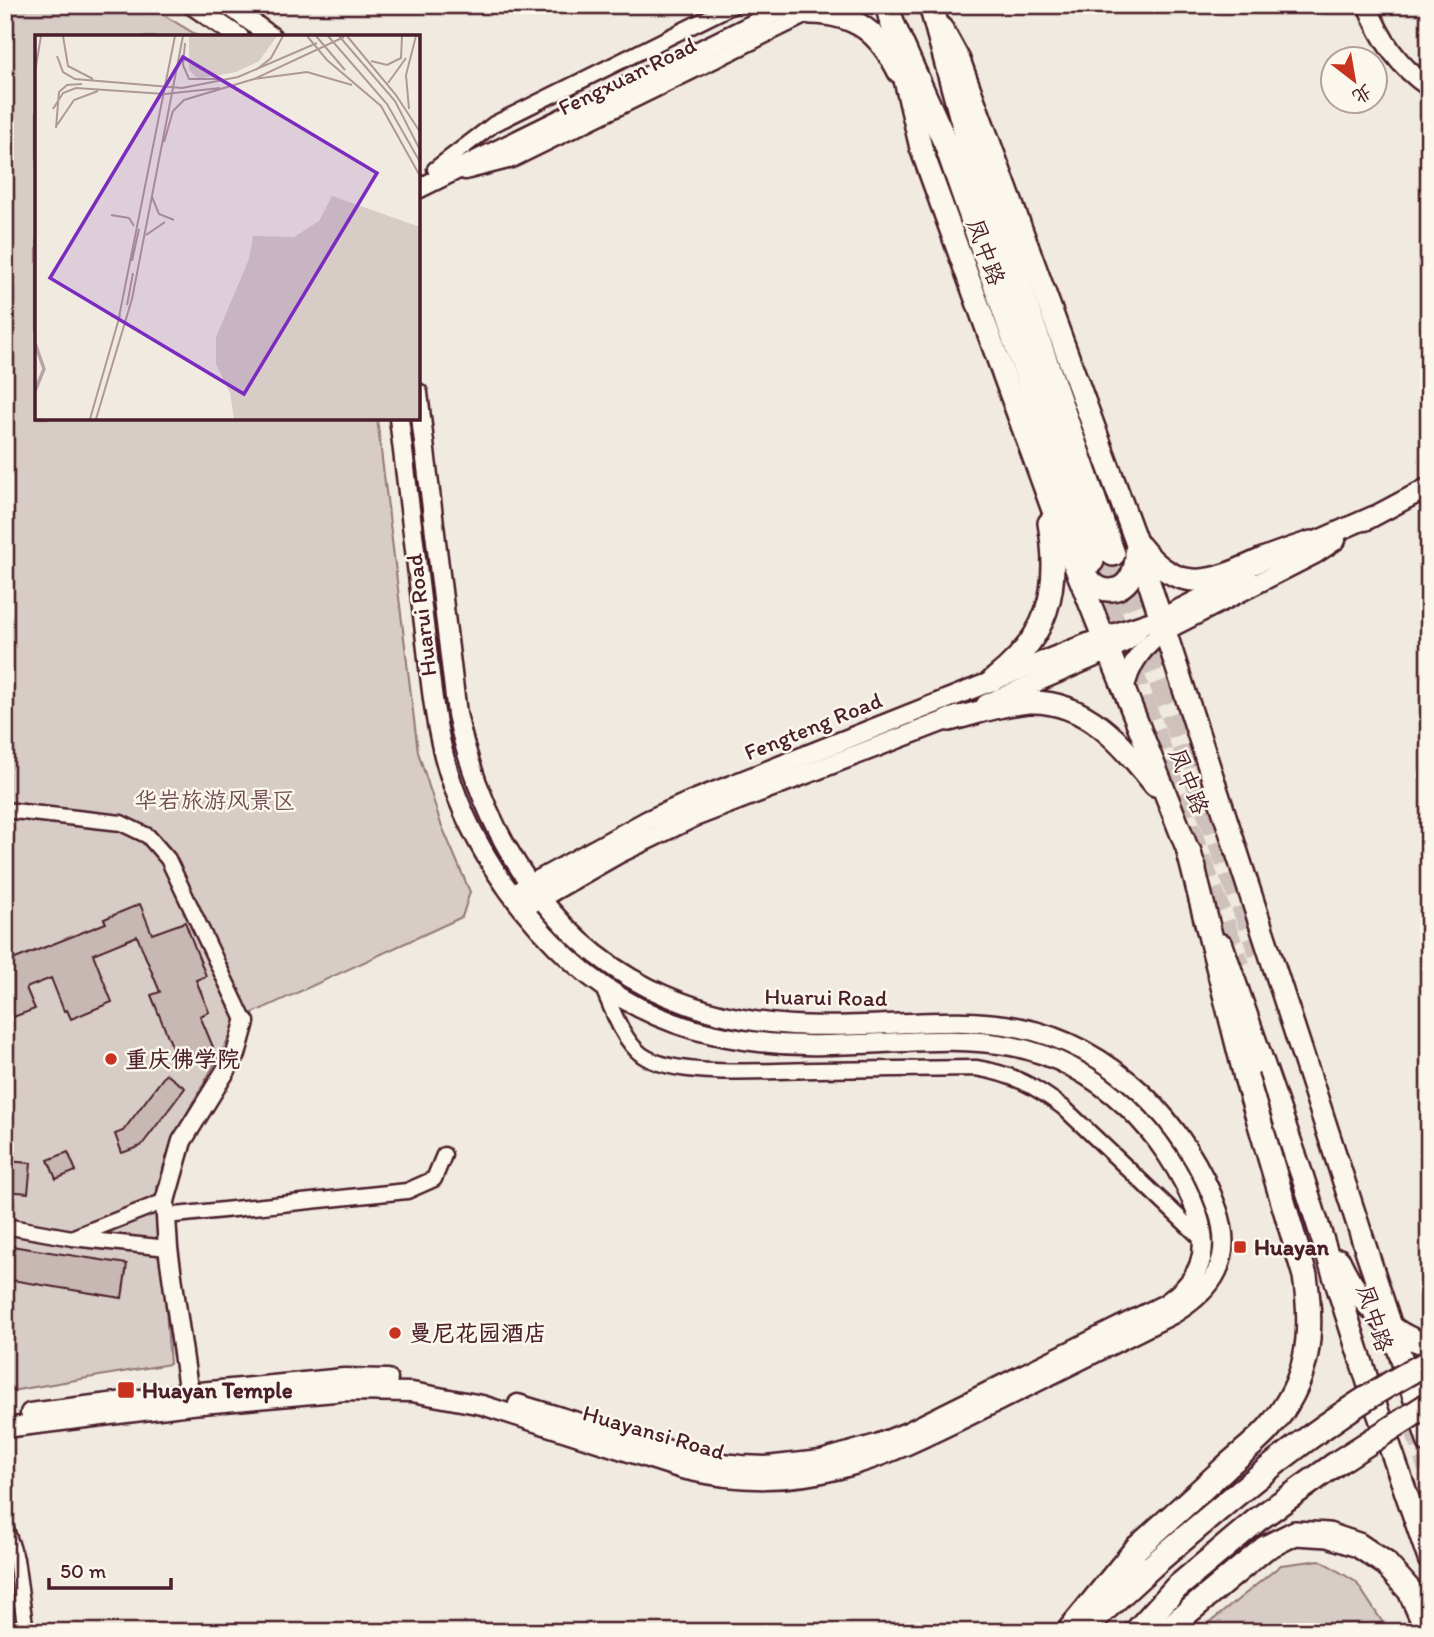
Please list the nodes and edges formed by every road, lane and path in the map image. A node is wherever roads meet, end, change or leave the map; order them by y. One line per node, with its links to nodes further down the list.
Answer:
1 (192, 5): 9 (street)
2 (228, 5): 10 (street)
3 (734, 5): 14 (street, Fengxuan Road)
4 (766, 5): 13 (street, Fengxuan Road)
5 (1367, 5): 11 (street)
6 (935, 7): 8 (main road); 23 (main road, 凤中路)
7 (810, 8): 12 (main road); 13 (street, Fengxuan Road); 14 (street, Fengxuan Road)
8 (890, 15): 12 (main road, 凤中路)
9 (236, 35)
10 (269, 35)
11 (1429, 87)
12 (907, 89): 19 (main road, 凤中路)
13 (503, 142): 14 (street, Fengxuan Road)
14 (439, 173): 15 (street, Fengxuan Road); 16 (street, Fengxuan Road)
15 (420, 177)
16 (420, 187)
17 (420, 409): 33 (street, Huarui Road)
18 (399, 420): 34 (street, Huarui Road)
19 (1041, 480): 21 (main road, 凤中路); 27 (main road)
20 (1429, 487): 22 (street)
21 (1054, 513): 23 (main road); 26 (main road, 凤中路)
22 (1373, 516): 24 (street, Fengteng Road); 25 (street)
23 (1135, 539): 24 (main road); 25 (main road, 凤中路)
24 (1311, 542): 25 (street, Fengteng Road)
25 (1157, 624): 26 (street, Fengteng Road); 28 (street); 45 (main road, 凤中路)
26 (1106, 644): 27 (street, Fengteng Road); 28 (main road, 凤中路); 29 (street, Fengteng Road)
27 (993, 680): 33 (street, Fengteng Road)
28 (1124, 691): 30 (main road, 凤中路)
29 (949, 720): 30 (main road); 33 (street, Fengteng Road)
30 (1169, 803): 32 (main road, 凤中路)
31 (5, 810): 36 (street)
32 (1189, 852): 38 (main road, 凤中路); 54 (main road, bridge)
33 (535, 891): 34 (street, Fengteng Road); 44 (street, Huarui Road)
34 (517, 902): 35 (street, Huarui Road)
35 (602, 986): 42 (street); 42 (street, Huarui Road)
36 (245, 1022): 39 (street)
37 (444, 1155): 39 (street)
38 (1301, 1175): 45 (main road); 55 (main road, 凤中路)
39 (166, 1208): 41 (street); 43 (street)
40 (5, 1226): 41 (street)
41 (72, 1238): 43 (street)
42 (1203, 1240): 48 (street, Huayansi Road)
43 (168, 1248): 48 (street)
44 (1224, 1248): 48 (street, Huayansi Road)
45 (1391, 1326): 46 (main road); 52 (main road, 凤中路)
46 (1429, 1345)
47 (1429, 1362): 54 (main road, bridge)
48 (190, 1399): 50 (street, Huayansi Road); 51 (street, Huayansi Road)
49 (1429, 1404): 59 (main road, bridge)
50 (5, 1416)
51 (5, 1429)
52 (1429, 1443)
53 (5, 1526): 56 (street)
54 (1144, 1557): 57 (main road); 58 (main road)
55 (1429, 1559)
56 (26, 1632)
57 (1068, 1632)
58 (1081, 1632)
59 (1136, 1632)
60 (1164, 1632): 61 (main road)
61 (1428, 1632)

